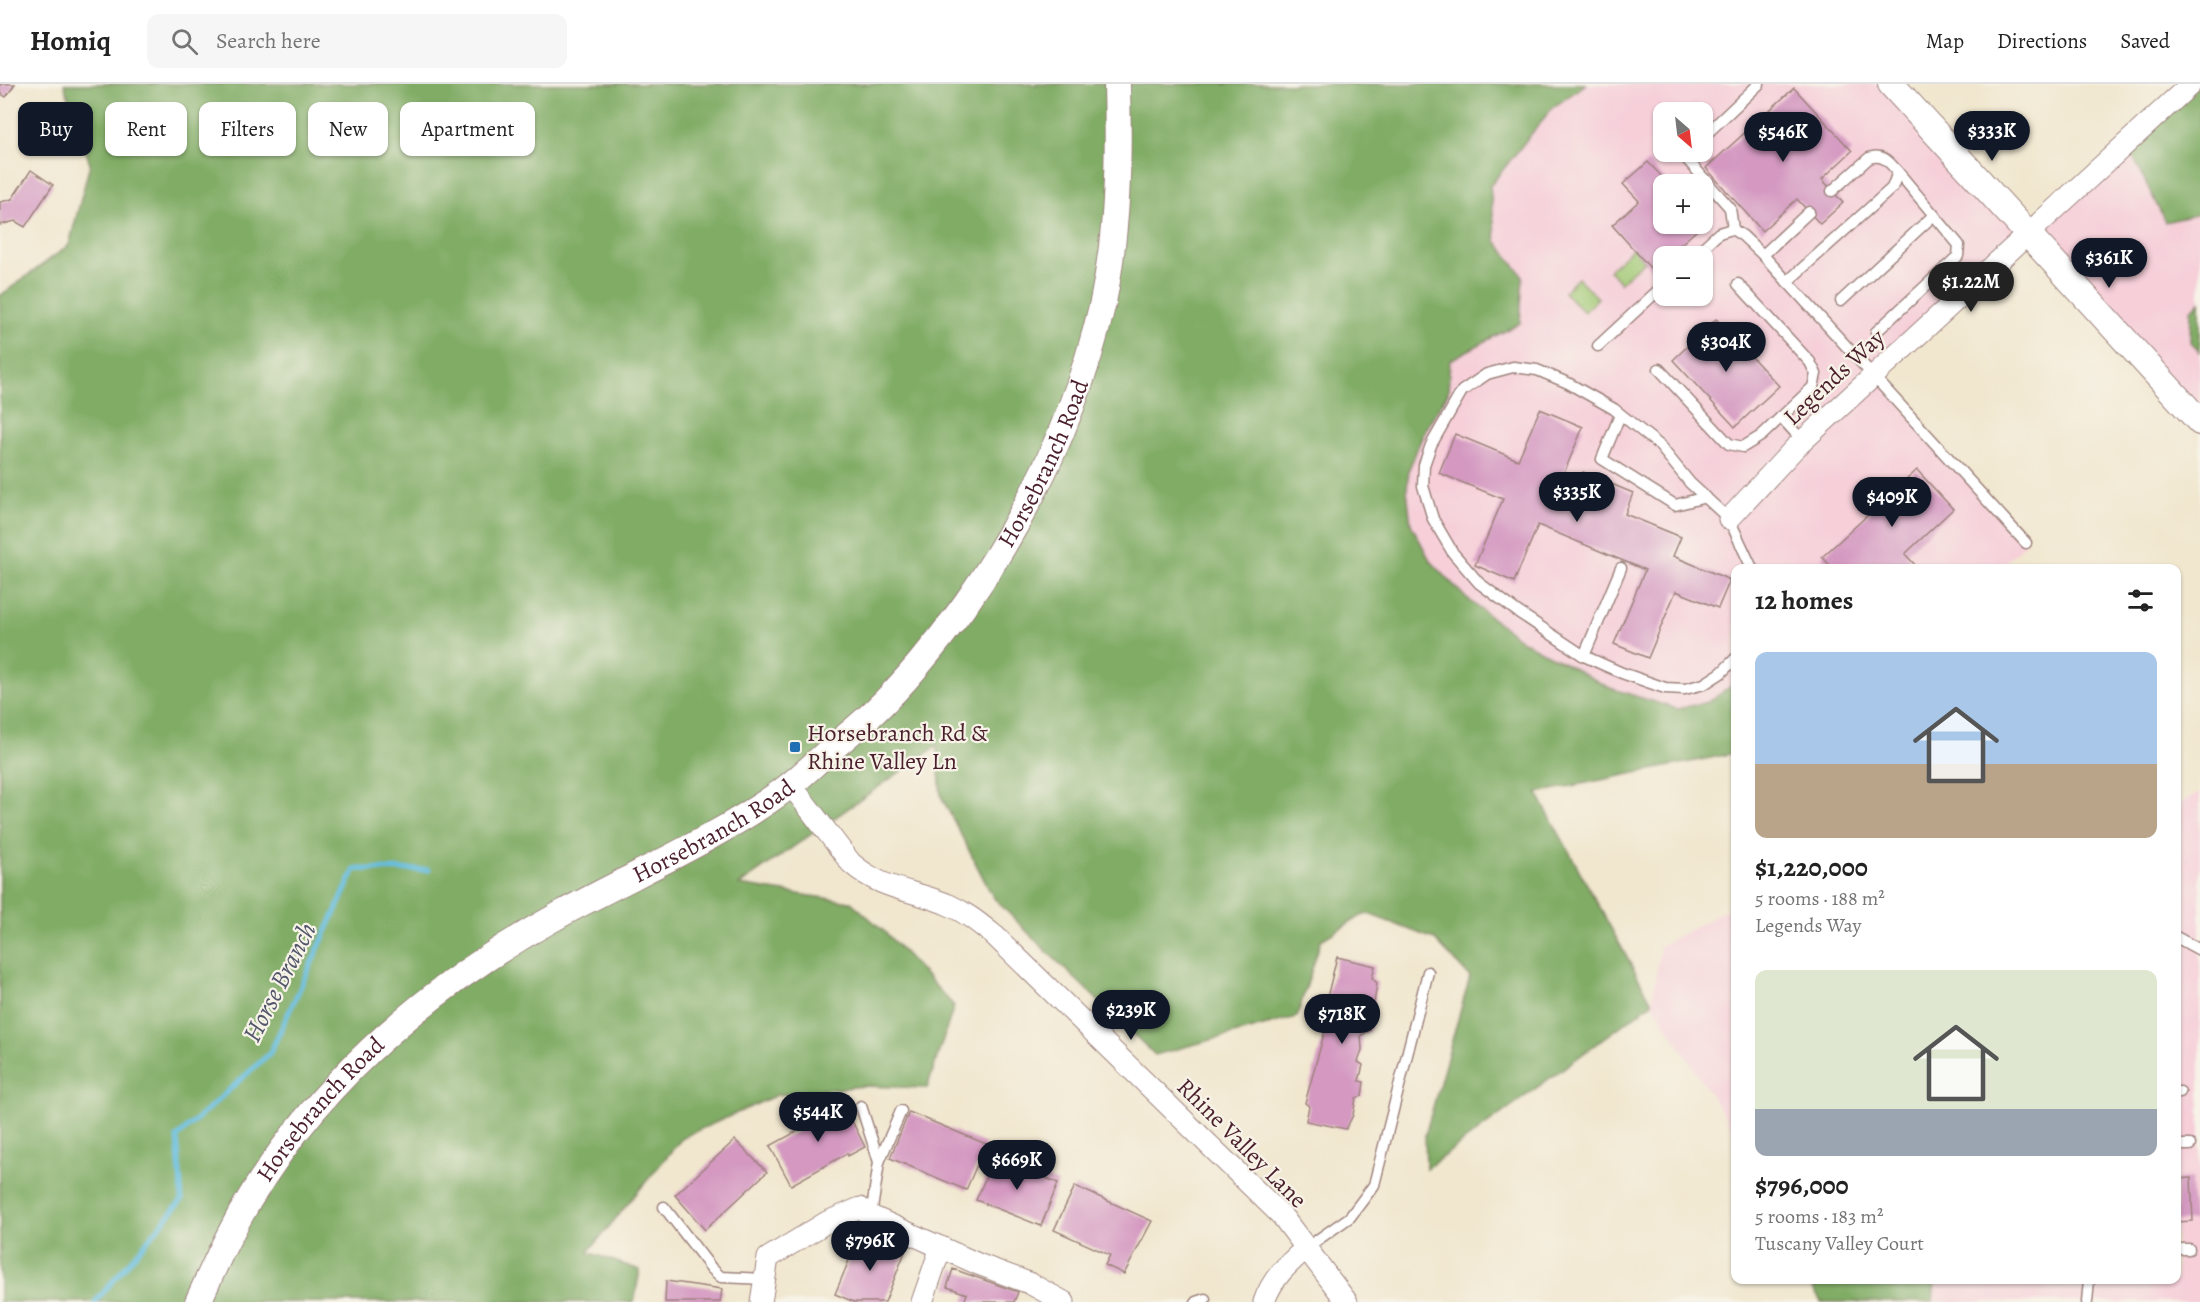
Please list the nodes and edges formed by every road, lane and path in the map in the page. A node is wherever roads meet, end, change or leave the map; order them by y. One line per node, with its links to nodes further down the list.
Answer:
1 (1118, 84): 34 (street, Horsebranch Road)
2 (1759, 84): 5 (lane)
3 (1891, 84): 12 (street)
4 (2192, 84): 12 (street, Legends Way)
5 (1713, 128)
6 (1689, 162): 11 (lane)
7 (1898, 172): 8 (lane); 10 (lane); 15 (lane)
8 (1832, 191)
9 (1809, 212): 14 (lane)
10 (1934, 214): 18 (lane); 19 (lane)
11 (1733, 230): 13 (lane); 14 (lane)
12 (2029, 234): 22 (street, Legends Way); 25 (street)
13 (1705, 246)
14 (1763, 255): 15 (lane)
15 (1787, 282): 22 (lane)
16 (1738, 284): 24 (lane)
17 (1653, 295): 20 (lane)
18 (1841, 301)
19 (1876, 332)
20 (1599, 346)
21 (1659, 369): 24 (lane)
22 (1873, 375): 26 (street, Legends Way); 29 (lane)
23 (1620, 416): 27 (lane); 27 (lane); 32 (lane)
24 (1781, 417): 26 (lane)
25 (2200, 422)
26 (1803, 441): 28 (street, Legends Way)
27 (1706, 497): 28 (lane)
28 (1729, 519): 30 (lane)
29 (2026, 543)
30 (1750, 564)
31 (1621, 568): 32 (lane)
32 (1584, 656): 33 (lane)
33 (1731, 663)
34 (791, 785): 46 (street, Rhine Valley Lane); 52 (street, Horsebranch Road)
35 (2181, 940): 36 (lane)
36 (2200, 950)
37 (1428, 972): 46 (lane)
38 (861, 1106): 42 (lane)
39 (901, 1111): 42 (lane)
40 (2181, 1145): 41 (lane)
41 (2190, 1145)
42 (879, 1162): 44 (lane)
43 (664, 1207): 49 (lane)
44 (871, 1216): 45 (street); 49 (street)
45 (941, 1247): 51 (street); 54 (street)
46 (1306, 1248): 55 (street); 56 (street, Rhine Valley Lane)
47 (2181, 1250): 48 (lane)
48 (2189, 1250)
49 (765, 1279): 53 (street)
50 (2089, 1284): 57 (lane)
51 (1056, 1300)
52 (198, 1302)
53 (760, 1302)
54 (922, 1302)
55 (1264, 1302)
56 (1347, 1302)
57 (2087, 1302)

